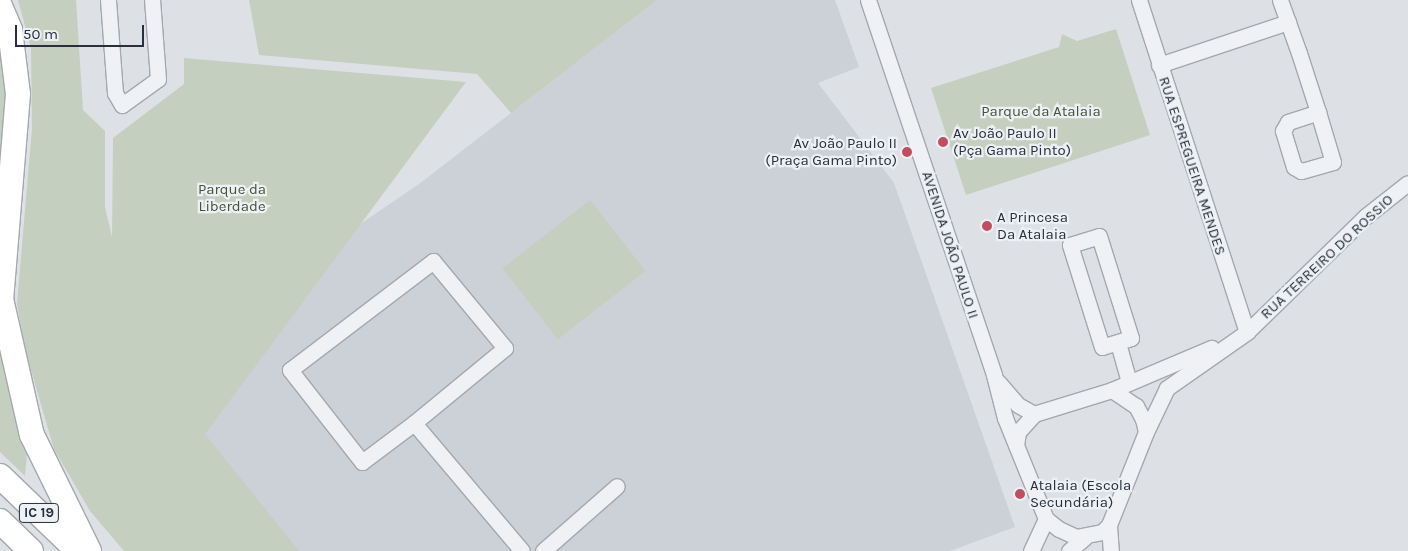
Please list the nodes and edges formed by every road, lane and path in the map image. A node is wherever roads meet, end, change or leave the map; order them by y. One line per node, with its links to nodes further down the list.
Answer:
1 (108, 0): 2 (street)
2 (152, 0)
3 (868, 0): 13 (street, AVENIDA JOÃO PAULO II)
4 (1139, 0): 8 (street, RUA ESPREGUEIRA MENDES)
5 (1280, 0): 7 (street)
6 (0, 6): 28 (highway)
7 (1288, 22): 8 (street); 9 (street)
8 (1159, 65): 11 (street, RUA ESPREGUEIRA MENDES)
9 (1318, 112): 9 (street)
10 (1408, 183): 11 (street, RUA TERREIRO DO ROSSIO)
11 (1247, 332): 14 (street, RUA TERREIRO DO ROSSIO); 18 (street, RUA TERREIRO DO ROSSIO)
12 (1118, 342): 12 (street); 14 (street)
13 (994, 375): 16 (street, AVENIDA JOÃO PAULO II); 19 (street, AVENIDA JOÃO PAULO II)
14 (1129, 382): 15 (street, RUA TERREIRO DO ROSSIO)
15 (1112, 390): 16 (street); 18 (street)
16 (1034, 414): 19 (street)
17 (414, 423): 17 (street); 29 (street)
18 (1146, 432): 24 (street)
19 (1016, 445): 22 (street)
20 (0, 476): 27 (highway, IC 19)
21 (617, 486): 30 (street)
22 (1046, 519): 25 (street); 31 (street)
23 (0, 521): 26 (highway, IC 19)
24 (1109, 525): 25 (street); 33 (street)
25 (1085, 537): 32 (street)
26 (31, 551)
27 (78, 551)
28 (89, 551)
29 (522, 551)
30 (543, 551)
31 (1031, 551)
32 (1069, 551)
33 (1110, 551)

